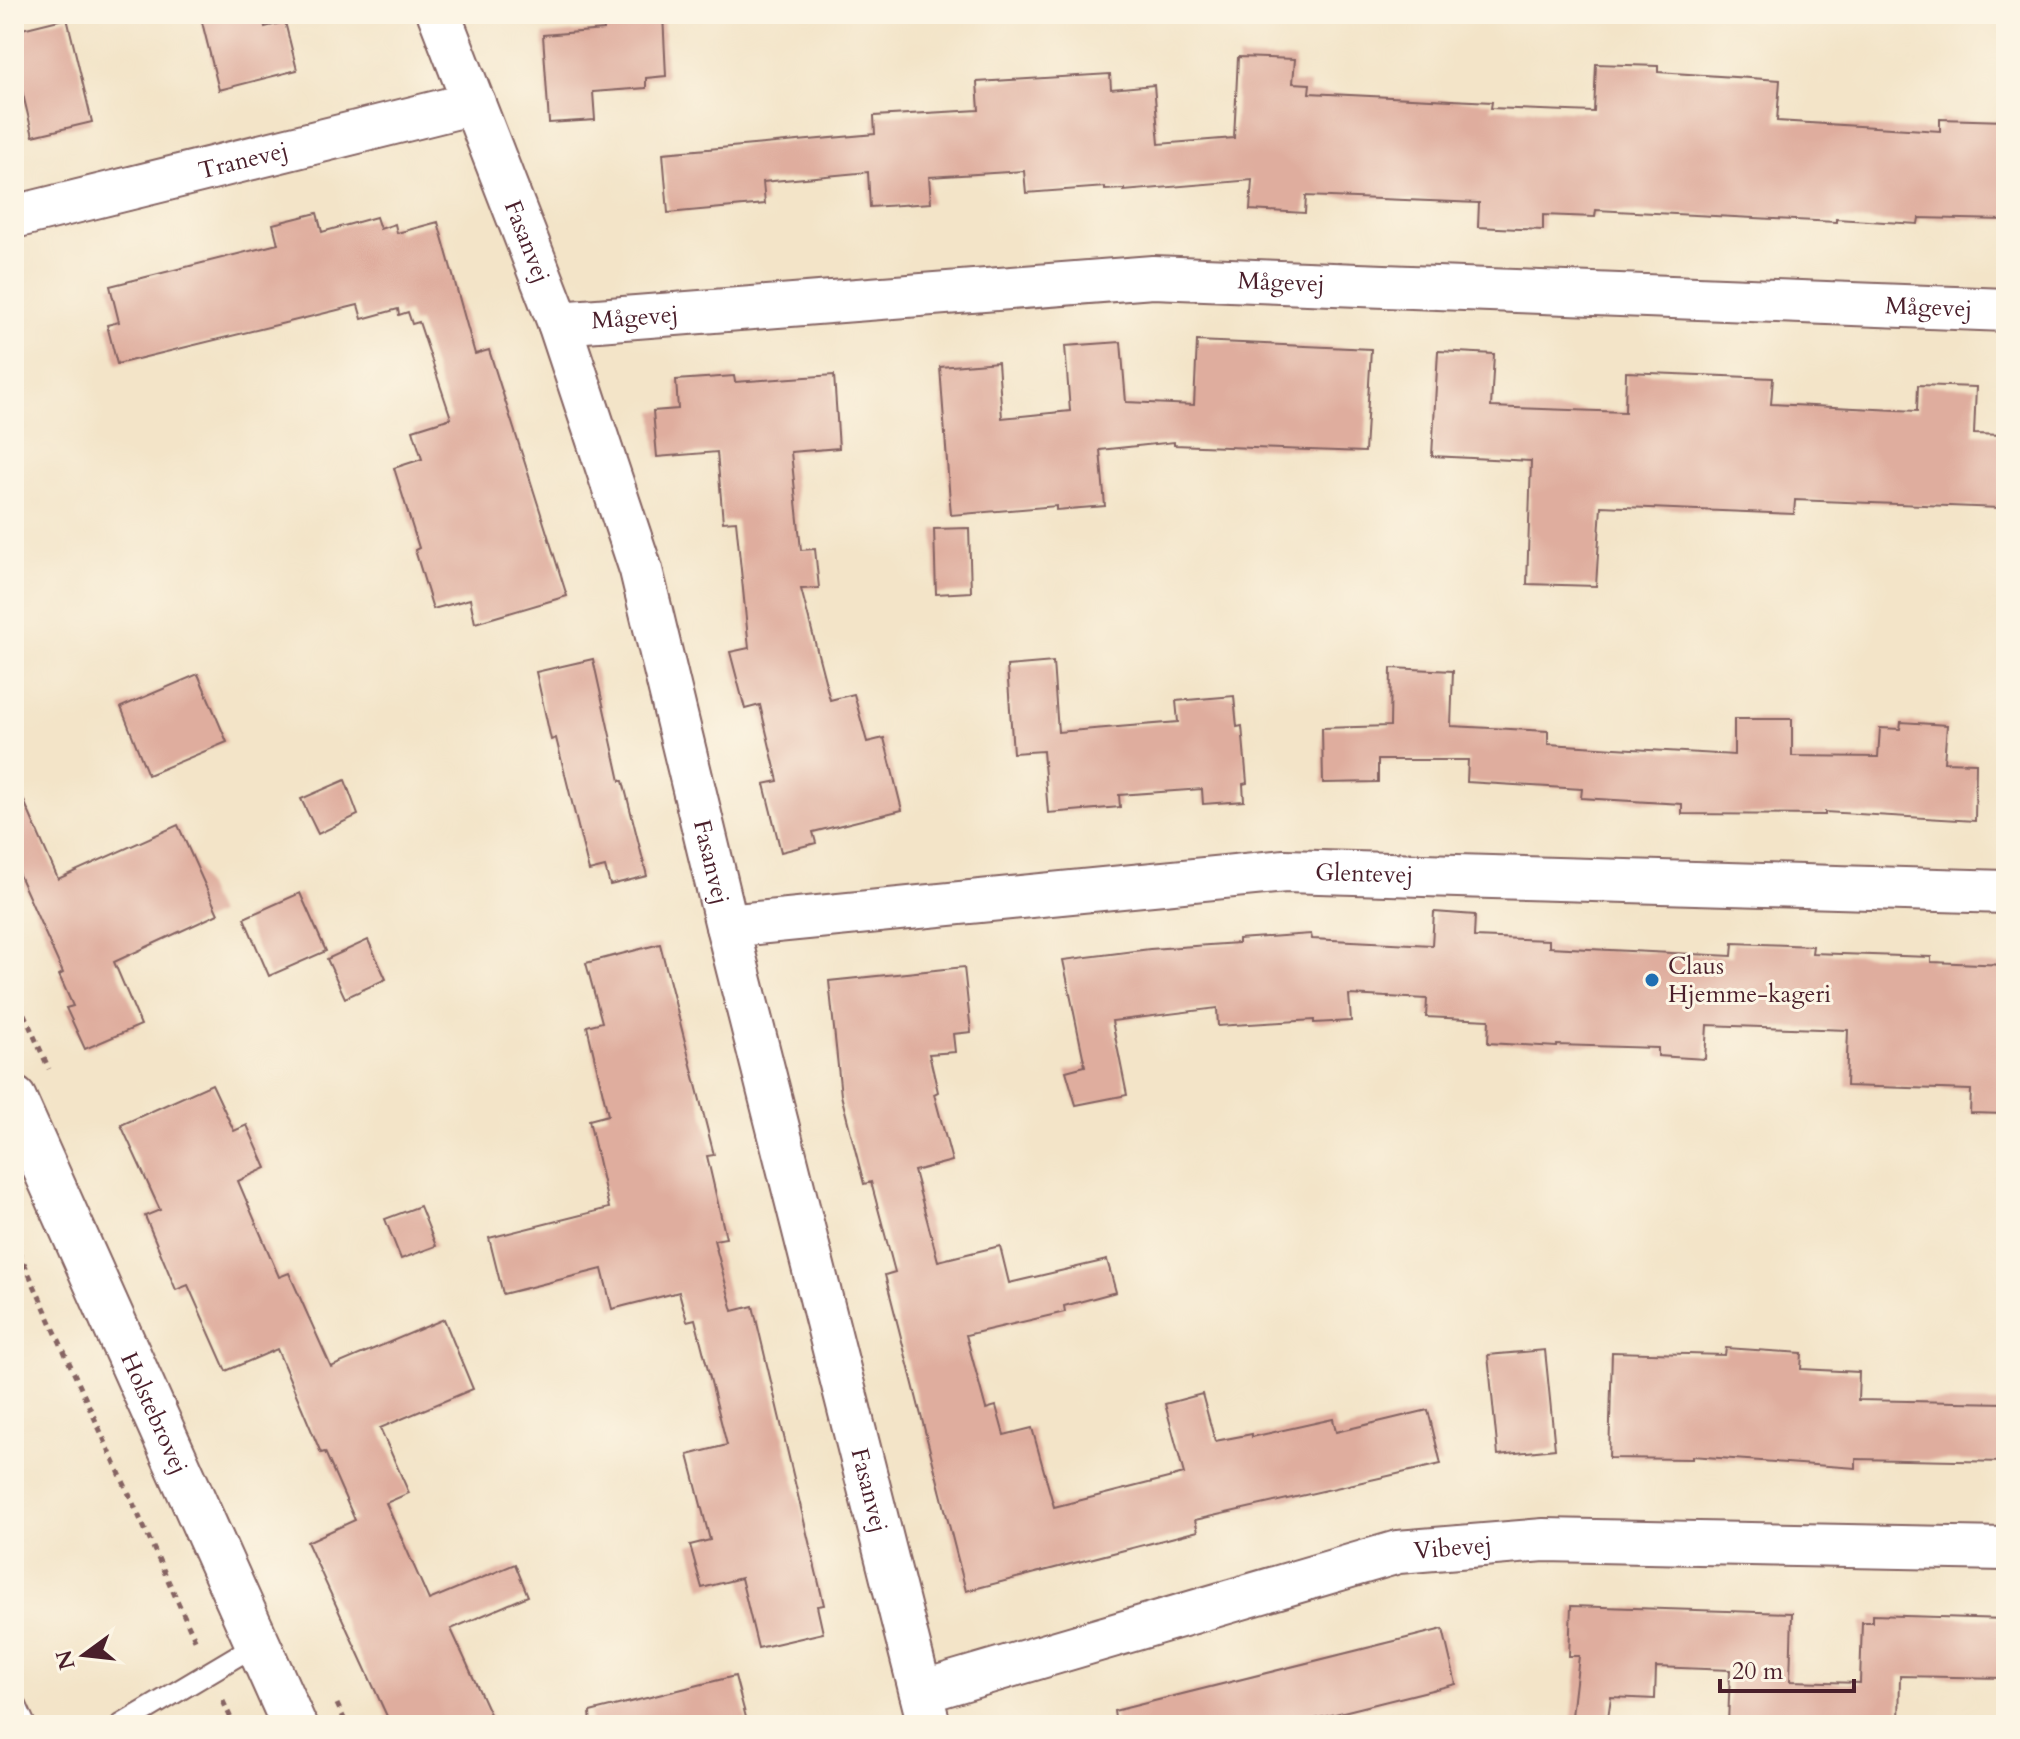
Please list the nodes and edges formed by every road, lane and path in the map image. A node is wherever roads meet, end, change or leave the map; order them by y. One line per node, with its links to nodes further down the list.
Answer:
1 (439, 14): 2 (street, Fasanvej)
2 (474, 103): 3 (street, Tranevej); 5 (street, Fasanvej)
3 (14, 217)
4 (2006, 310): 5 (street, Mågevej)
5 (559, 323): 7 (street, Fasanvej)
6 (2006, 892): 7 (street, Glentevej)
7 (727, 926): 14 (street, Fasanvej)
8 (14, 1099): 11 (street, Holstebrovej)
9 (14, 1241): 12 (path)
10 (2006, 1549): 14 (street, Vibevej)
11 (257, 1644): 12 (lane); 18 (street, Holstebrovej)
12 (209, 1671): 16 (lane); 17 (path)
13 (14, 1701): 15 (lane)
14 (925, 1708)
15 (25, 1725)
16 (121, 1725)
17 (234, 1725)
18 (294, 1725)

